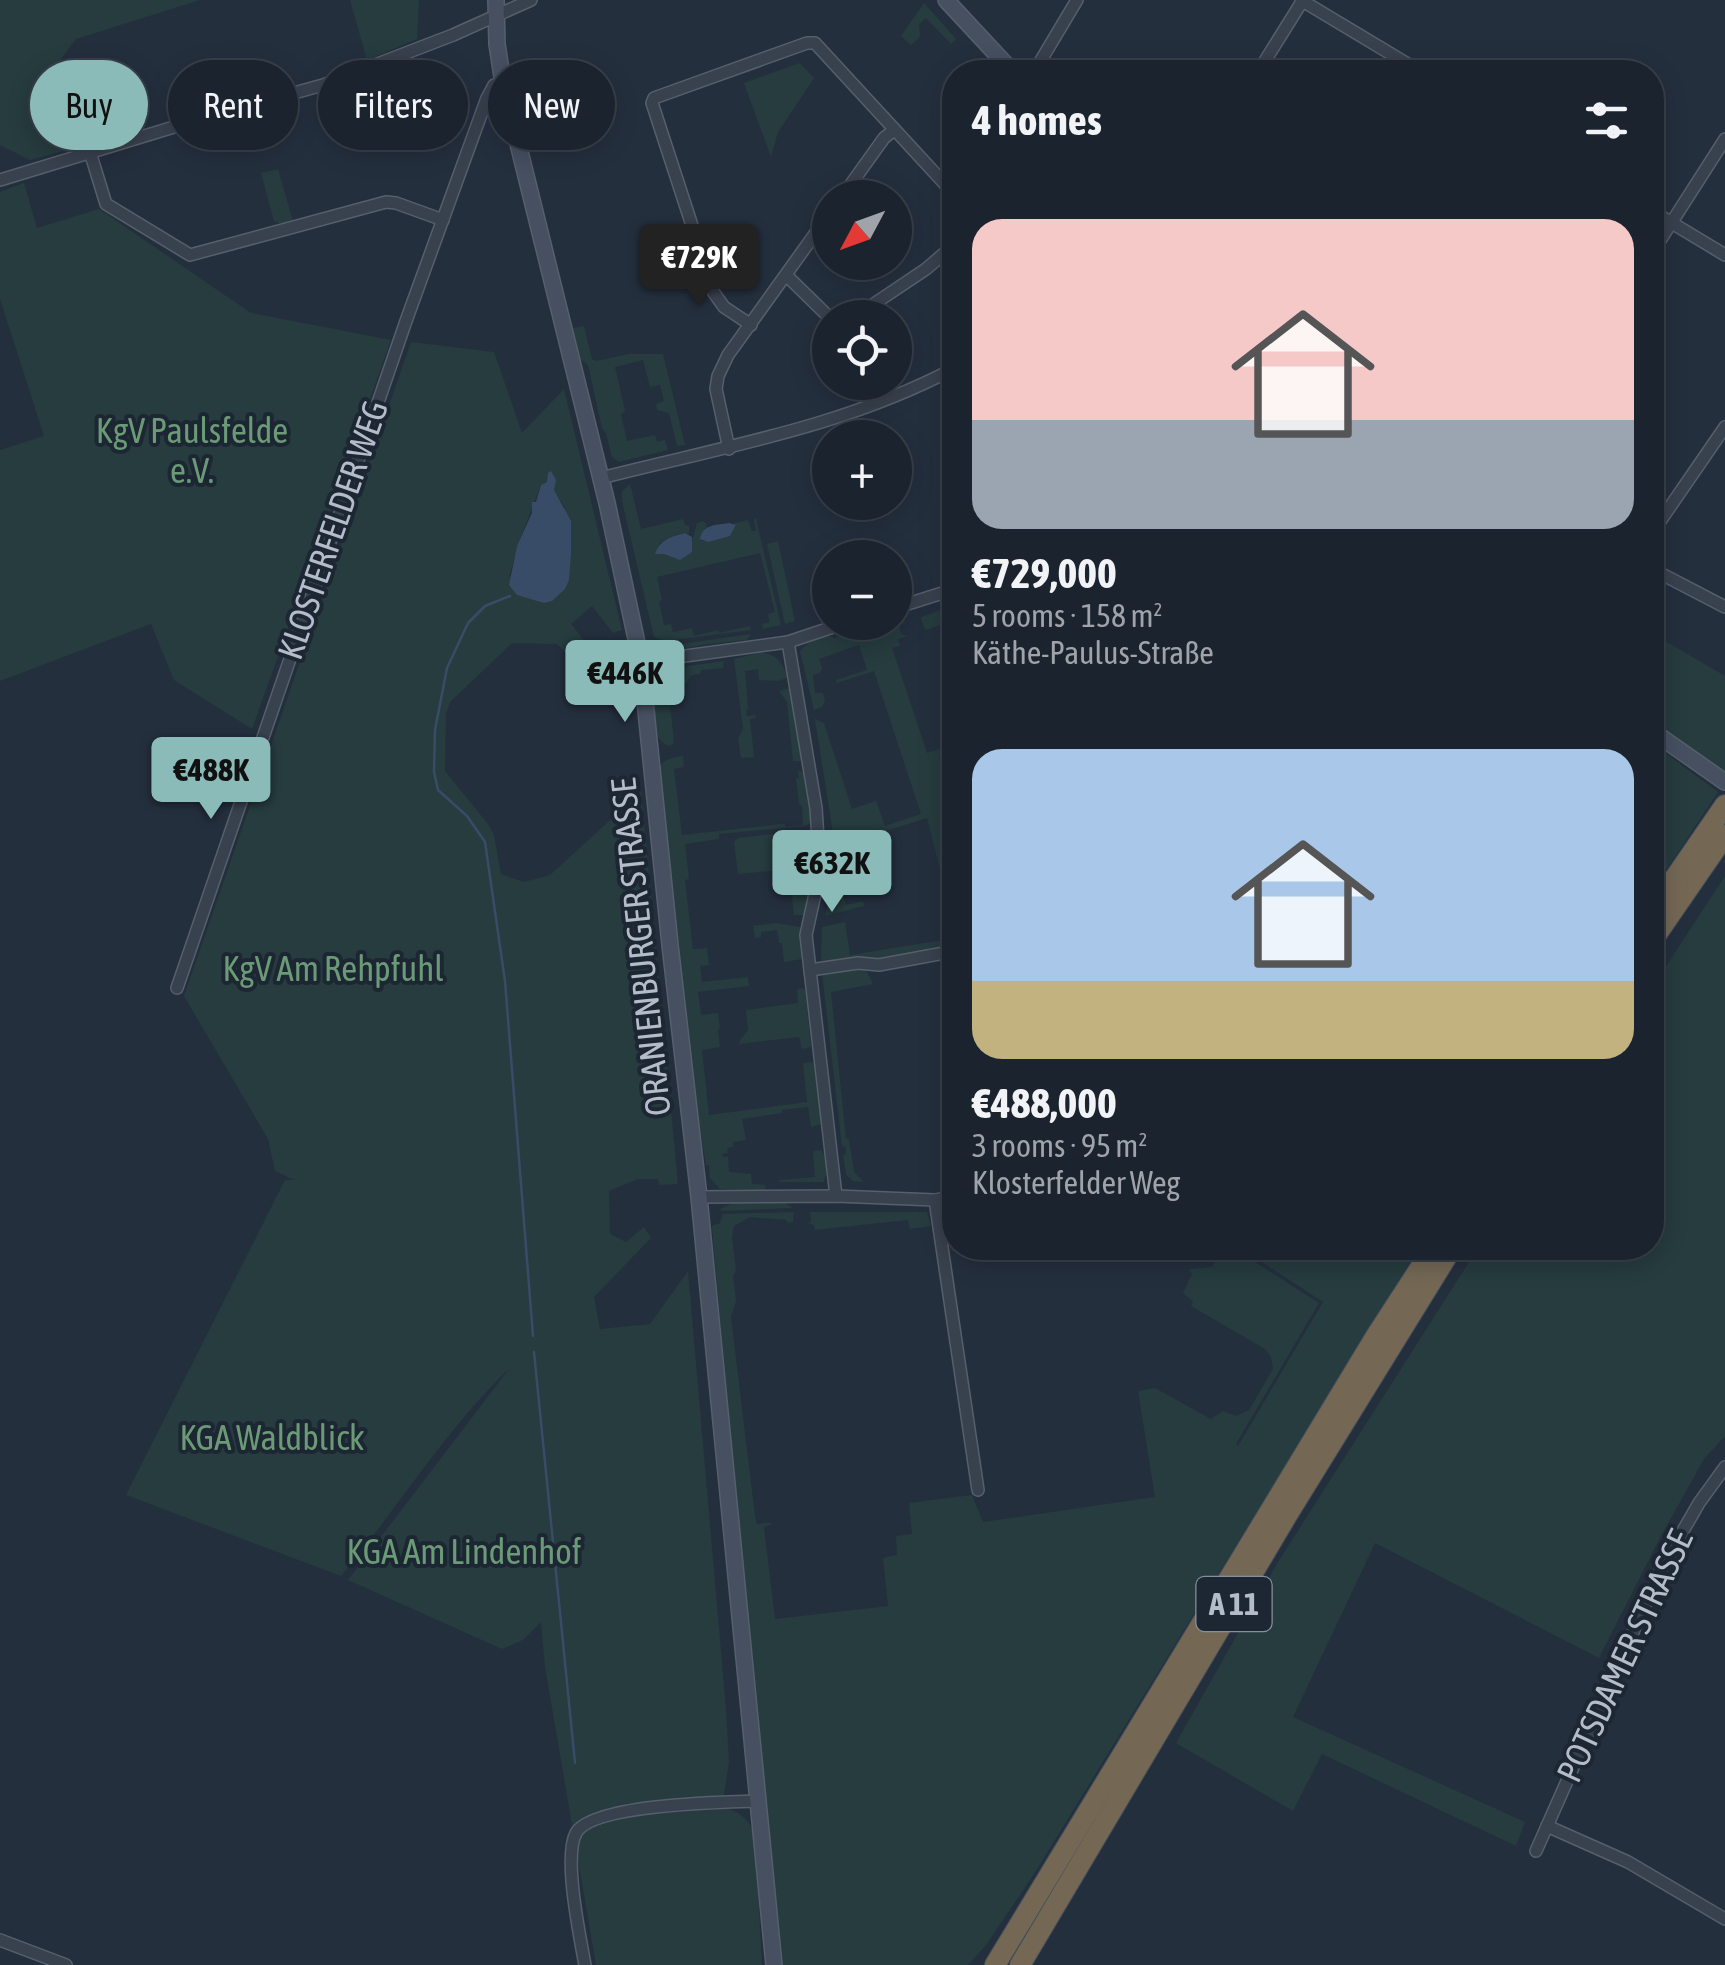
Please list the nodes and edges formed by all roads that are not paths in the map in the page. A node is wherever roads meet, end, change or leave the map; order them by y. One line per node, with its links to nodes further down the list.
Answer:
1 (530, 0): 5 (street)
2 (946, 0): 7 (main road)
3 (1076, 0): 8 (street)
4 (1302, 0): 9 (street); 10 (street)
5 (496, 7): 6 (main road, ORANIENBURGER STRASSE); 15 (street)
6 (500, 60)
7 (1002, 60)
8 (1041, 60)
9 (1265, 60)
10 (1401, 60)
11 (488, 96): 20 (street, KLOSTERFELDER WEG)
12 (894, 130): 17 (street); 18 (street); 29 (street)
13 (1725, 139): 21 (street)
14 (520, 150): 33 (main road, ORANIENBURGER STRASSE)
15 (90, 152): 16 (street); 20 (street)
16 (0, 180)
17 (853, 180)
18 (942, 181)
19 (1664, 218): 21 (street)
20 (443, 220): 50 (street, KLOSTERFELDER WEG)
21 (1672, 222): 22 (street); 25 (street)
22 (1664, 234)
23 (812, 239): 26 (street)
24 (942, 255): 28 (street)
25 (1725, 255)
26 (787, 276): 27 (street); 29 (street)
27 (812, 300)
28 (880, 300)
29 (751, 324): 32 (street)
30 (942, 374): 32 (street)
31 (1725, 427): 34 (street)
32 (730, 448): 33 (street)
33 (601, 478): 41 (main road, ORANIENBURGER STRASSE)
34 (1664, 516)
35 (1664, 575): 38 (street)
36 (942, 593): 37 (street)
37 (912, 603)
38 (1725, 607)
39 (812, 634): 40 (street)
40 (788, 642): 41 (street); 49 (street)
41 (642, 662): 52 (main road, ORANIENBURGER STRASSE)
42 (1664, 739): 43 (main road)
43 (1719, 778)
44 (1725, 805): 46 (highway)
45 (1725, 835): 47 (highway)
46 (1664, 893)
47 (1664, 924)
48 (942, 953): 49 (street)
49 (810, 970): 51 (street)
50 (177, 988)
51 (836, 1196): 52 (street); 54 (street)
52 (699, 1197): 61 (main road, ORANIENBURGER STRASSE)
53 (942, 1199): 54 (street)
54 (935, 1200): 55 (street)
55 (942, 1247)
56 (944, 1260): 60 (street)
57 (1424, 1260): 66 (highway, A 11)
58 (1445, 1260): 66 (highway, A 11)
59 (1725, 1467): 62 (street, POTSDAMER STRASSE)
60 (978, 1490)
61 (757, 1802): 68 (street); 69 (main road, ORANIENBURGER STRASSE)
62 (1547, 1826): 63 (street, POTSDAMER STRASSE); 64 (street)
63 (1536, 1851)
64 (1725, 1919)
65 (0, 1940): 67 (street)
66 (1006, 1963)
67 (66, 1965)
68 (585, 1965)
69 (774, 1965)

